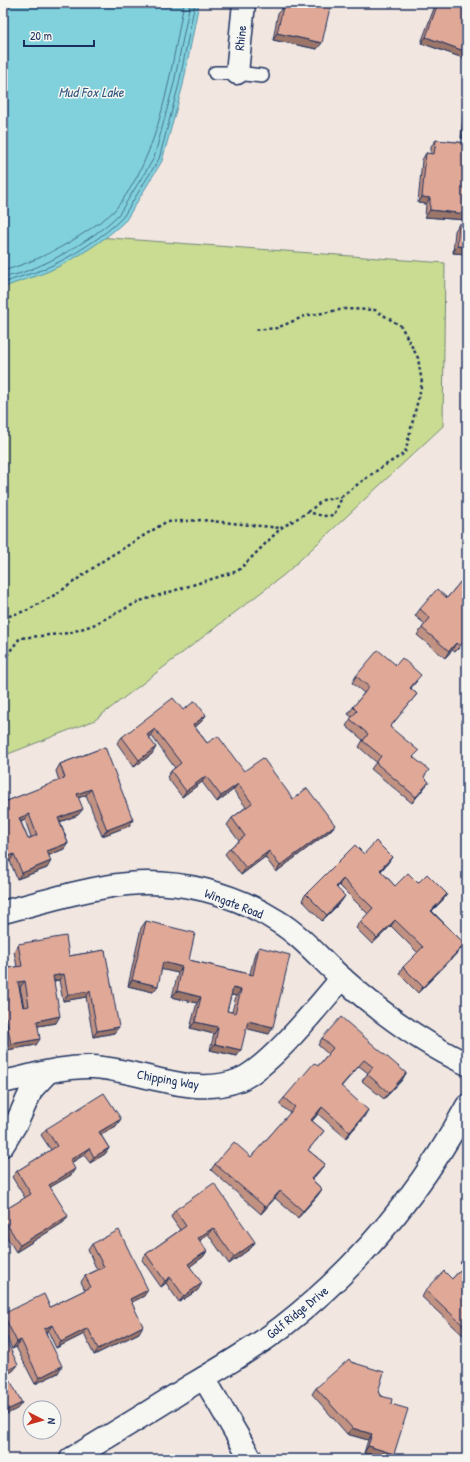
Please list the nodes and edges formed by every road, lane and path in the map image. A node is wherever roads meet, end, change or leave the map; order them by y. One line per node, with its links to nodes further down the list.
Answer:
1 (244, 3): 3 (street, Rhine)
2 (215, 73): 3 (lane)
3 (237, 73): 4 (lane)
4 (262, 76)
5 (254, 330): 6 (path)
6 (343, 497): 7 (path); 7 (path)
7 (308, 512): 8 (path)
8 (281, 528): 9 (path); 10 (path)
9 (3, 618)
10 (3, 660)
11 (3, 912): 12 (street, Wingate Road)
12 (342, 978): 13 (street, Wingate Road); 14 (street, Chipping Way)
13 (467, 1064)
14 (48, 1072): 15 (street, Chipping Way); 18 (street)
15 (3, 1082)
16 (467, 1106): 17 (street, Golf Ridge Drive)
17 (460, 1134): 19 (street, Golf Ridge Drive)
18 (3, 1145)
19 (204, 1378): 20 (street, Golf Ridge Drive); 21 (street)
20 (71, 1459)
21 (251, 1459)

